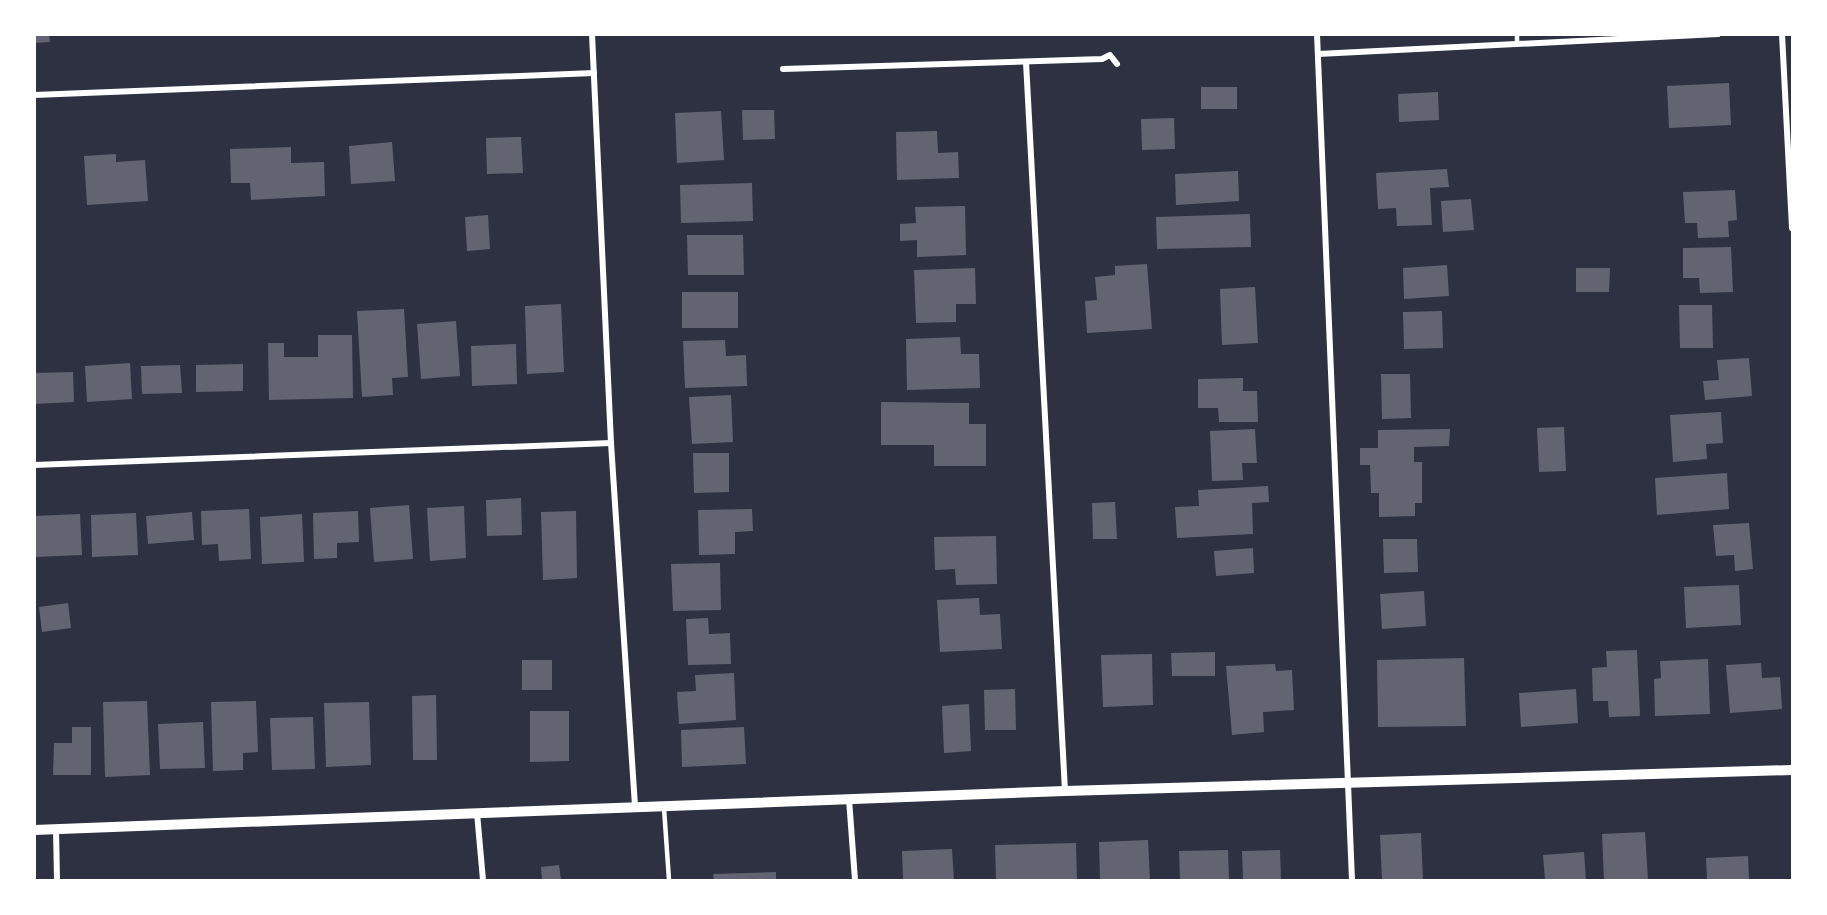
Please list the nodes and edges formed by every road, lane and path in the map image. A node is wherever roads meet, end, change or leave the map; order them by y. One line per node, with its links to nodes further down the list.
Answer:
1 (592, 34): 11 (street)
2 (1317, 34): 7 (street)
3 (1517, 34): 6 (lane)
4 (1782, 34): 13 (street)
5 (1716, 35): 6 (street)
6 (1517, 44): 7 (street)
7 (1318, 54): 17 (street)
8 (1026, 62): 9 (street); 10 (street); 18 (street)
9 (1117, 64)
10 (783, 69)
11 (594, 73): 12 (street); 14 (street)
12 (34, 95)
13 (1792, 228)
14 (611, 443): 15 (street); 21 (street)
15 (34, 465)
16 (1792, 770): 17 (street)
17 (1348, 784): 18 (street); 29 (street)
18 (1065, 790): 19 (street)
19 (849, 799): 20 (street); 28 (street)
20 (664, 805): 21 (street); 27 (lane)
21 (635, 806): 22 (street)
22 (477, 813): 23 (street); 26 (street)
23 (56, 829): 24 (street); 25 (street)
24 (34, 830)
25 (57, 880)
26 (483, 880)
27 (669, 880)
28 (855, 880)
29 (1352, 880)

